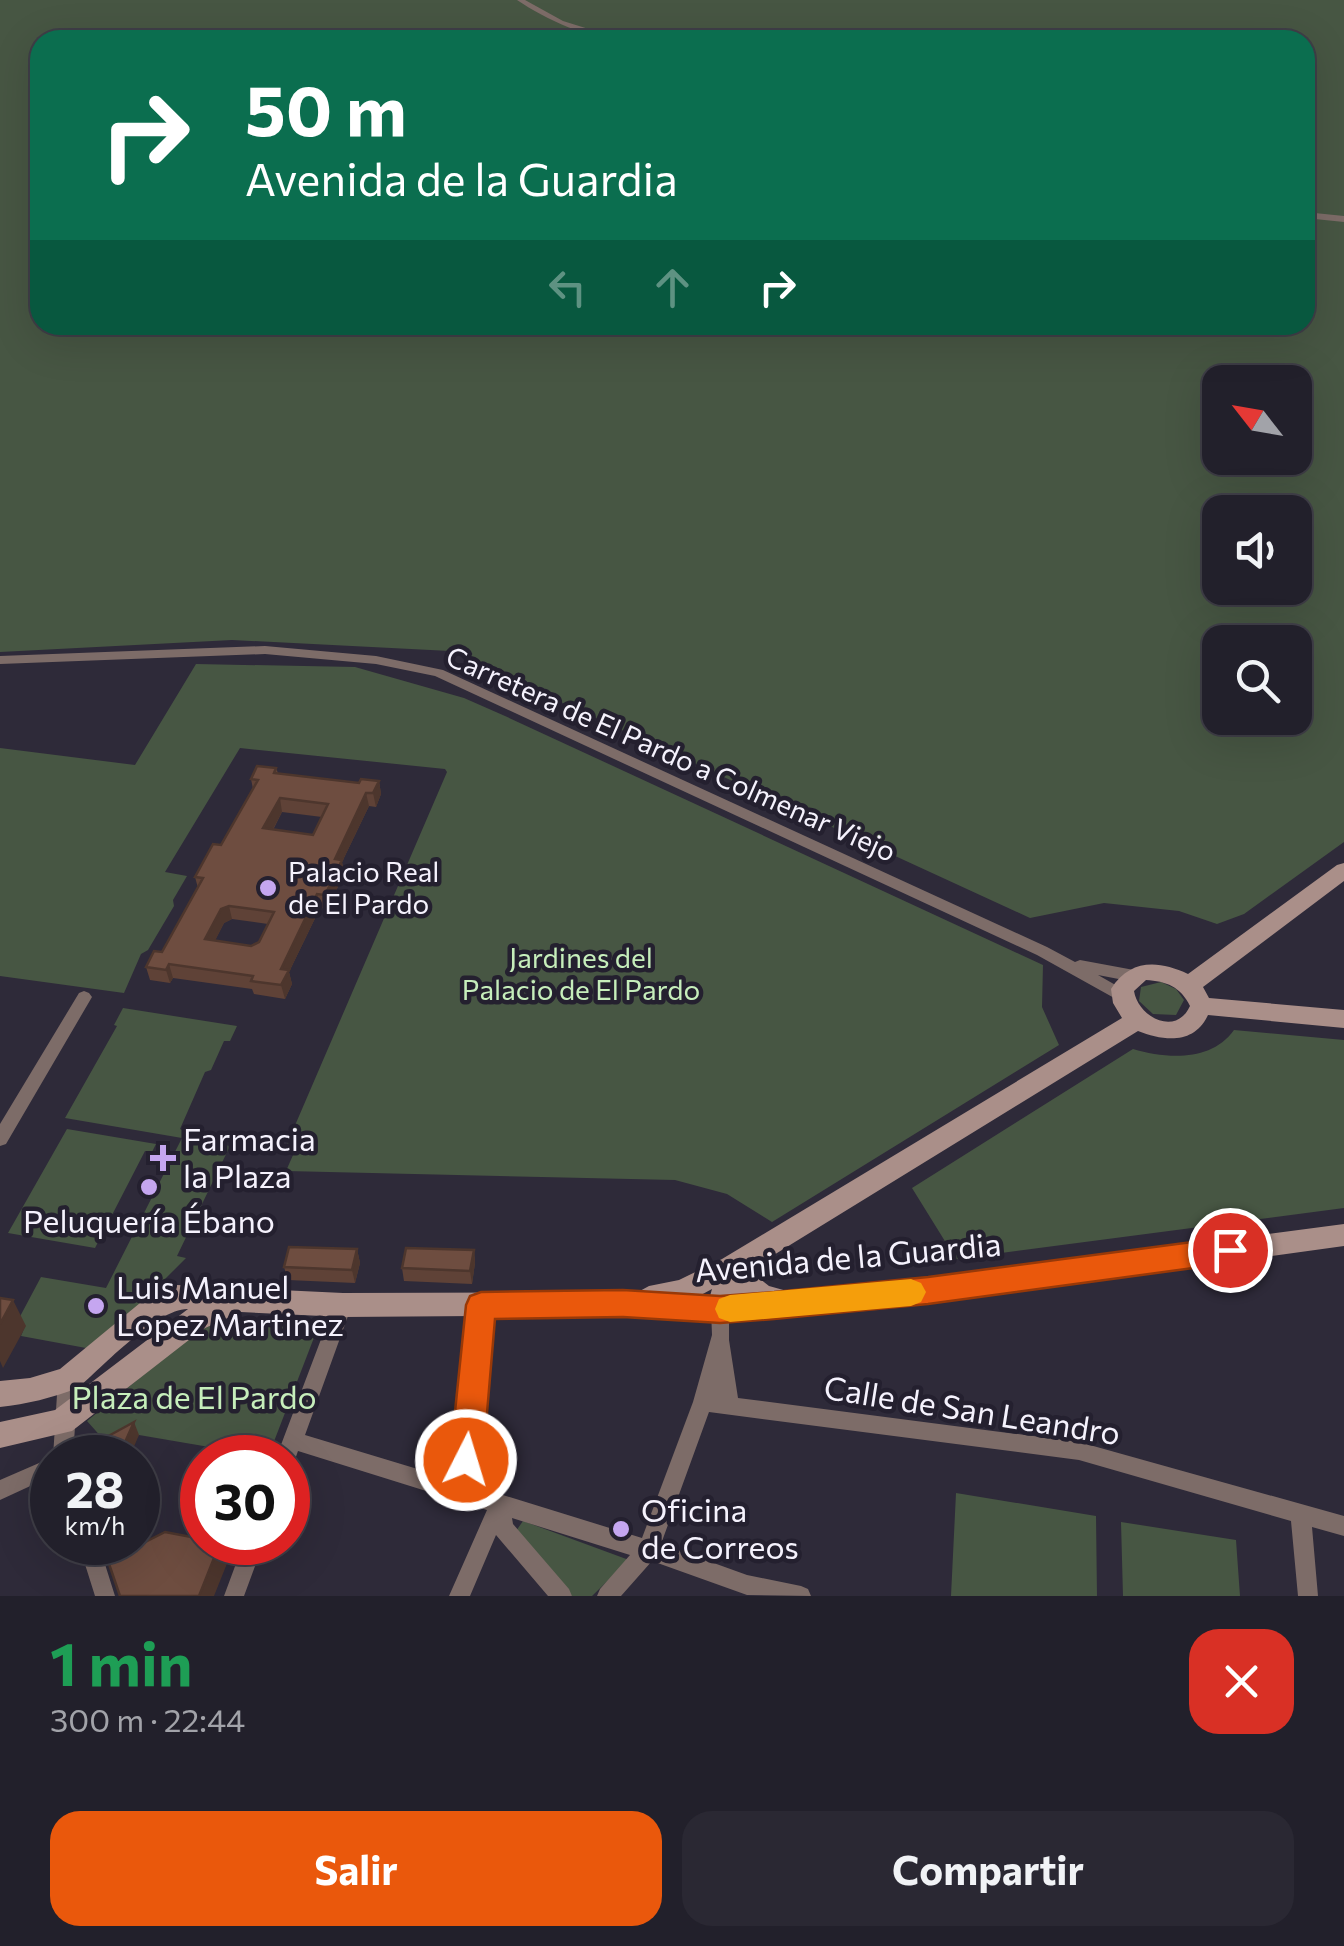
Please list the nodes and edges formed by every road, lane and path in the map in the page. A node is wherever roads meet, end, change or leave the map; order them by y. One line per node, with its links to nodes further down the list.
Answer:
1 (520, 0): 2 (street)
2 (588, 30)
3 (1315, 215): 4 (street)
4 (1344, 219)
5 (0, 660): 7 (street, Carretera de El Pardo a Colmenar Viejo)
6 (1344, 870): 8 (street)
7 (1128, 985): 8 (street); 11 (street)
8 (1195, 996): 10 (street); 11 (street)
9 (84, 997): 12 (street)
10 (1344, 1019)
11 (1137, 1020): 14 (street)
12 (0, 1139)
13 (1344, 1235): 17 (street, Avenida de la Guardia)
14 (741, 1261): 15 (street); 17 (street); 21 (street)
15 (683, 1291): 16 (street); 21 (street)
16 (623, 1303): 19 (street, Avenida de la Guardia); 21 (street, Avenida de la Guardia)
17 (801, 1304): 21 (street, Avenida de la Guardia)
18 (343, 1305): 19 (street, Avenida de la Guardia); 20 (street, Avenida de la Guardia); 29 (street)
19 (481, 1305): 33 (street)
20 (185, 1309): 22 (street); 26 (street)
21 (720, 1322): 24 (street); 25 (street)
22 (68, 1379): 23 (street); 26 (street)
23 (0, 1394)
24 (702, 1402): 25 (street, Calle de San Leandro); 37 (street)
25 (730, 1406): 35 (street, Calle de San Leandro)
26 (62, 1422): 27 (street); 28 (street)
27 (0, 1435)
28 (62, 1435)
29 (294, 1435)
30 (310, 1454): 33 (street)
31 (30, 1476): 32 (street)
32 (0, 1490)
33 (463, 1494): 34 (street)
34 (499, 1506): 37 (street); 42 (street); 43 (street)
35 (1300, 1514): 36 (street, Calle de San Leandro); 46 (street)
36 (1344, 1526)
37 (648, 1550): 44 (street); 45 (street)
38 (95, 1565): 40 (street)
39 (245, 1565): 41 (street)
40 (105, 1596)
41 (234, 1596)
42 (459, 1596)
43 (562, 1596)
44 (608, 1596)
45 (801, 1596)
46 (1308, 1596)

